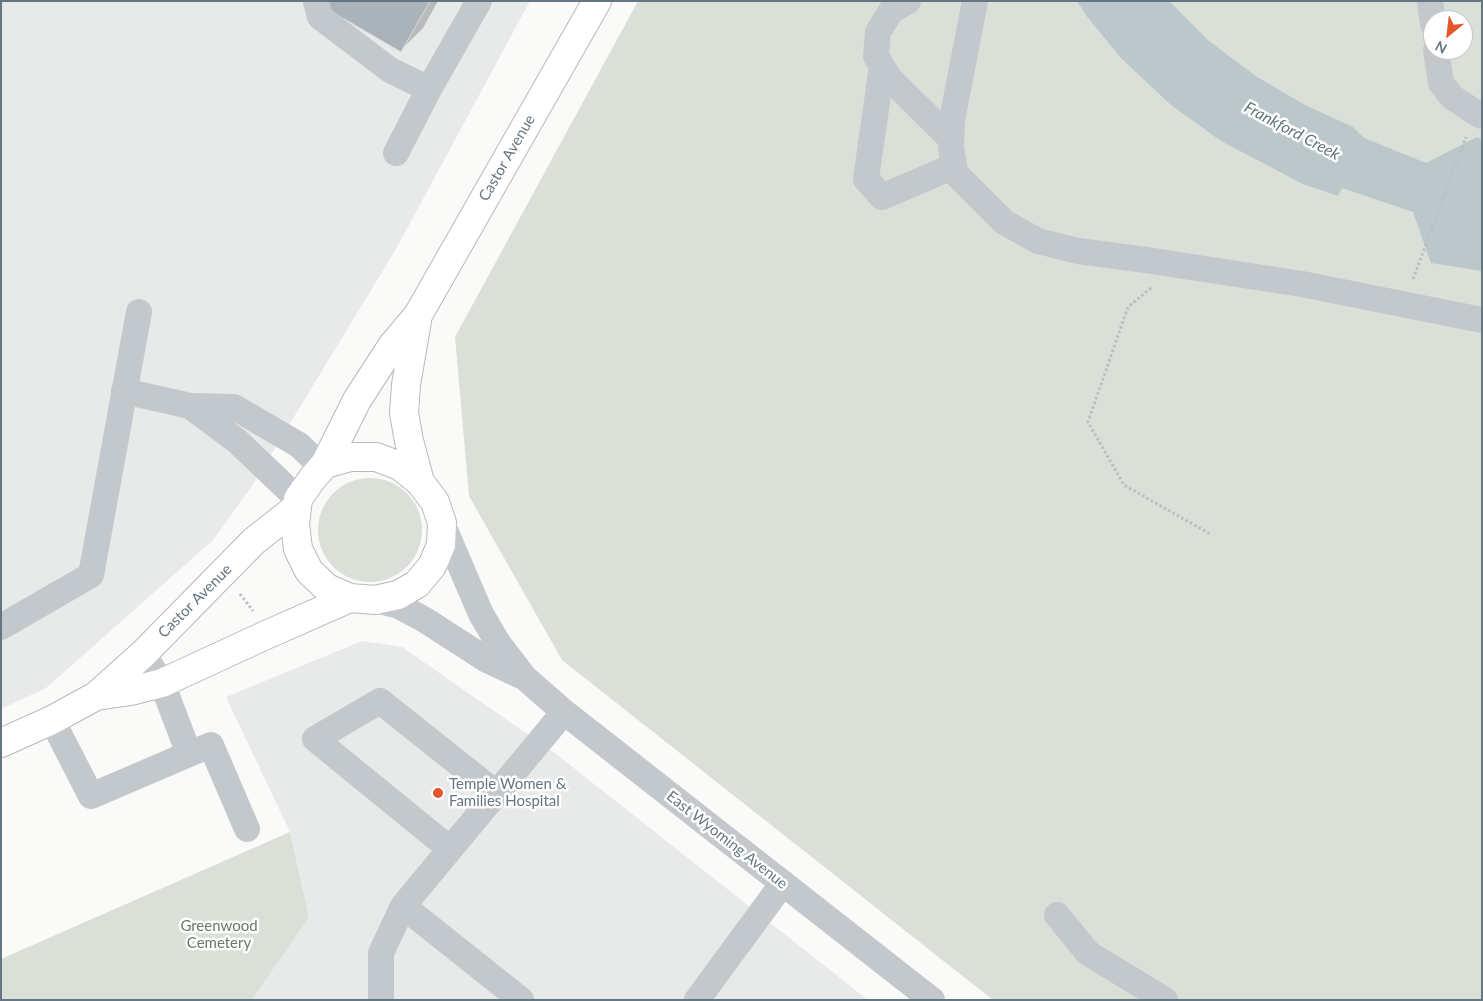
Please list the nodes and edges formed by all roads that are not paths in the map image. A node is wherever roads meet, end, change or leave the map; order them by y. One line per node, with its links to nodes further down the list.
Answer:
1 (316, 1): 8 (street)
2 (479, 1): 8 (street)
3 (597, 1): 14 (main road, Castor Avenue)
4 (908, 1): 7 (street)
5 (976, 1): 10 (street)
6 (1438, 60): 9 (street)
7 (882, 66): 10 (street); 12 (street)
8 (429, 90): 11 (street)
9 (1474, 124)
10 (951, 139): 12 (street)
11 (396, 153)
12 (954, 166): 15 (street)
13 (139, 312): 16 (street)
14 (418, 315): 18 (main road, Castor Avenue); 19 (main road, Castor Avenue)
15 (1482, 320)
16 (124, 391): 17 (street); 23 (street)
17 (190, 406): 18 (street); 20 (street)
18 (324, 466): 19 (main road); 20 (main road)
19 (420, 482): 21 (main road)
20 (297, 503): 22 (main road); 24 (main road, Castor Avenue)
21 (442, 523): 22 (main road); 25 (street, East Wyoming Avenue)
22 (363, 599): 25 (street, East Wyoming Avenue); 26 (main road, Castor Avenue)
23 (1, 627)
24 (143, 654): 26 (street); 27 (main road, Castor Avenue)
25 (524, 677): 28 (street, East Wyoming Avenue)
26 (162, 684): 27 (main road, Castor Avenue); 31 (street)
27 (96, 696): 29 (main road, Castor Avenue)
28 (564, 712): 32 (street); 35 (street, East Wyoming Avenue)
29 (52, 720): 30 (main road, Castor Avenue); 31 (street)
30 (1, 743)
31 (189, 754): 33 (street)
32 (497, 794): 34 (street); 34 (street)
33 (247, 829)
34 (450, 849): 36 (street)
35 (783, 883): 40 (street); 41 (street, East Wyoming Avenue)
36 (403, 906): 38 (street); 39 (street)
37 (1057, 915): 42 (street)
38 (381, 1000)
39 (521, 1000)
40 (697, 1000)
41 (932, 1000)
42 (1166, 1000)

